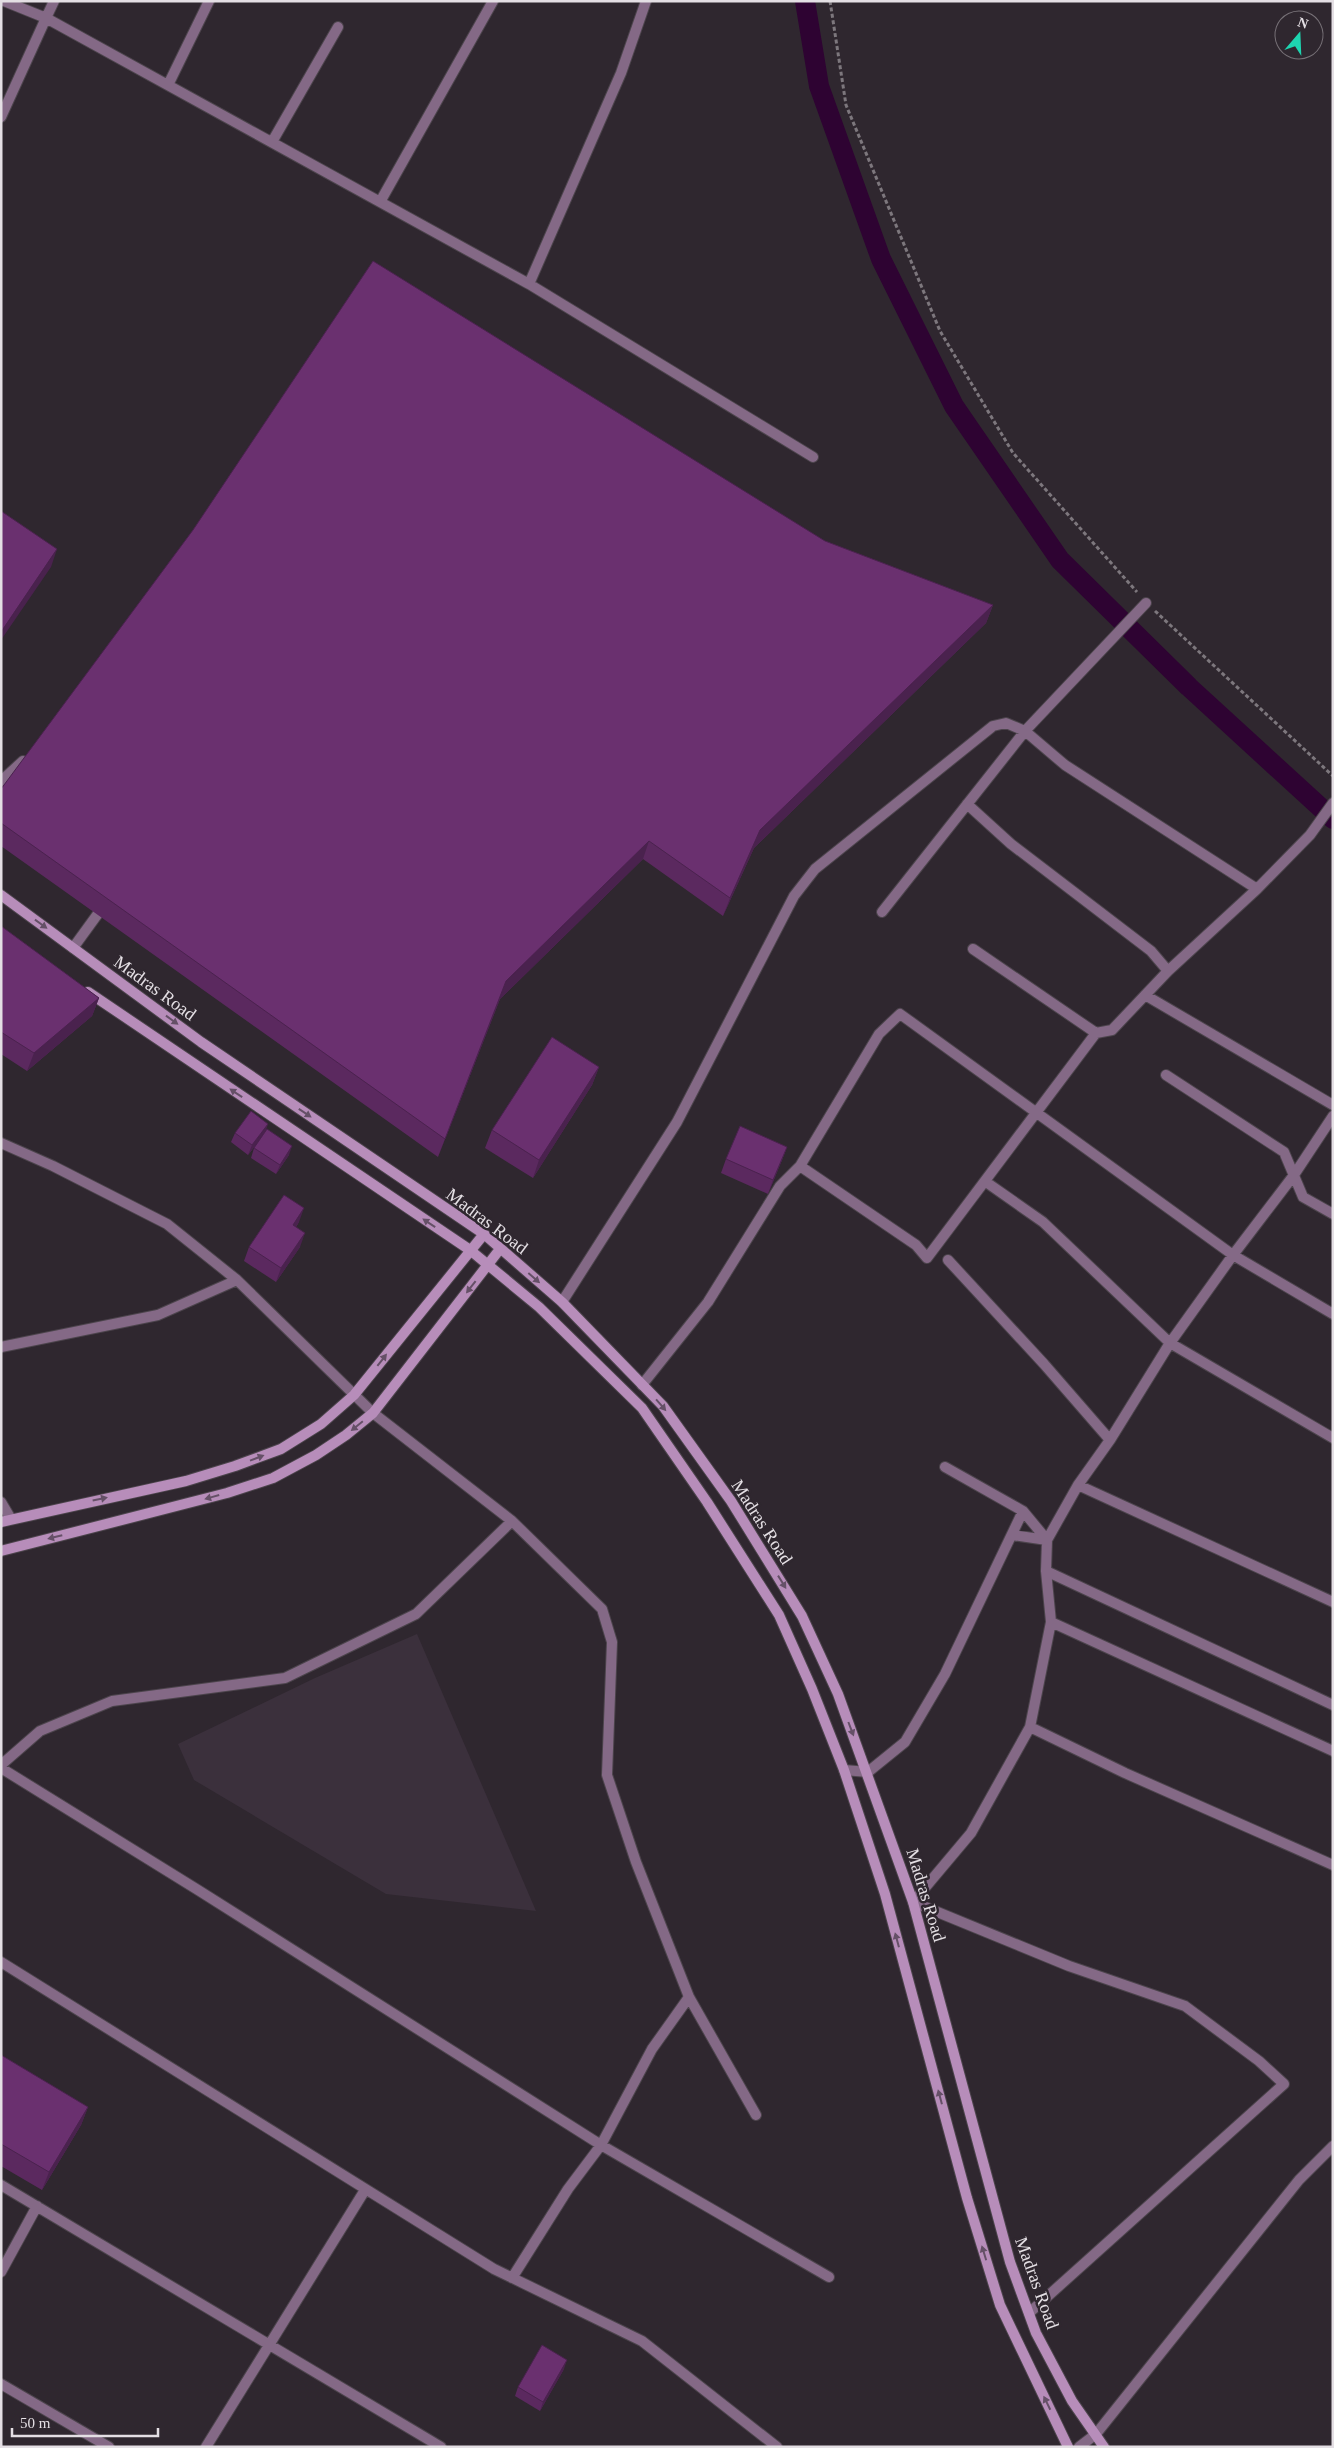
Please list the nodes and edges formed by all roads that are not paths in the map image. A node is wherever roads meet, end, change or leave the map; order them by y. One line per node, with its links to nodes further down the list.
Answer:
1 (4, 1): 6 (street)
2 (54, 1): 6 (street)
3 (209, 1): 8 (street)
4 (493, 1): 11 (street)
5 (645, 2): 12 (street)
6 (46, 18): 8 (street); 9 (street)
7 (338, 27): 10 (street)
8 (168, 85): 10 (street)
9 (1, 118)
10 (272, 142): 11 (street)
11 (380, 202): 12 (street)
12 (529, 284): 13 (street)
13 (813, 458)
14 (1146, 603): 15 (street)
15 (1025, 732): 18 (street); 20 (street); 46 (street)
16 (23, 760): 17 (street)
17 (1, 781)
18 (967, 804): 23 (street); 26 (street)
19 (1332, 804): 20 (street)
20 (1257, 889): 26 (street)
21 (114, 893): 24 (street)
22 (1, 895): 24 (main road, Madras Road, one-way to 24)
23 (882, 912)
24 (73, 948): 39 (main road, Madras Road, one-way to 39)
25 (973, 949): 29 (street)
26 (1168, 971): 28 (street)
27 (78, 985): 41 (main road, one-way to 27)
28 (1145, 995): 29 (street); 31 (street)
29 (1096, 1033): 32 (street)
30 (1166, 1075): 36 (street)
31 (1333, 1105)
32 (1036, 1114): 35 (street); 37 (street); 42 (street)
33 (1333, 1116): 36 (street)
34 (1, 1143): 45 (street)
35 (800, 1166): 37 (street); 50 (street)
36 (1294, 1175): 38 (street); 42 (street)
37 (986, 1182): 48 (street)
38 (1333, 1214)
39 (484, 1234): 40 (main road, Madras Road); 41 (main road)
40 (500, 1248): 44 (main road); 46 (main road, Madras Road, one-way to 46)
41 (470, 1250): 44 (main road); 51 (main road, one-way to 41)
42 (1233, 1255): 47 (street); 48 (street)
43 (948, 1260): 54 (street)
44 (488, 1265): 52 (main road, one-way to 52); 71 (main road)
45 (237, 1280): 49 (street); 51 (street)
46 (562, 1302): 50 (main road, Madras Road)
47 (1333, 1314)
48 (1170, 1344): 53 (street); 54 (street)
49 (1, 1346)
50 (642, 1385): 72 (main road, Madras Road, one-way to 72)
51 (354, 1395): 52 (street); 59 (main road, one-way to 51)
52 (373, 1413): 60 (street); 63 (main road, one-way to 63)
53 (1333, 1438)
54 (1110, 1440): 56 (street)
55 (945, 1467): 58 (street)
56 (1078, 1485): 62 (street); 65 (street)
57 (1, 1502): 59 (street)
58 (1023, 1511): 61 (street); 62 (street)
59 (6, 1520)
60 (512, 1521): 70 (street); 76 (street)
61 (1012, 1535): 62 (street); 72 (street)
62 (1047, 1540): 64 (street)
63 (1, 1551)
64 (1046, 1571): 66 (street); 67 (street)
65 (1333, 1602)
66 (1051, 1622): 68 (street); 69 (street)
67 (1333, 1706)
68 (1030, 1727): 73 (street); 74 (street)
69 (1333, 1751)
70 (1, 1766): 78 (street)
71 (844, 1770): 72 (street); 94 (main road, one-way to 71)
72 (868, 1772): 74 (main road, Madras Road)
73 (1333, 1865)
74 (913, 1902): 86 (main road, Madras Road); 86 (street)
75 (1, 1962): 81 (street)
76 (689, 1998): 77 (street); 78 (street)
77 (756, 2115)
78 (601, 2145): 84 (street); 85 (street)
79 (1333, 2146): 89 (street)
80 (1, 2185): 82 (street)
81 (365, 2190): 84 (street); 87 (street)
82 (37, 2206): 83 (street); 87 (street)
83 (1, 2272)
84 (512, 2278): 93 (street)
85 (829, 2278)
86 (1029, 2313): 89 (main road, Madras Road)
87 (270, 2344): 91 (street); 92 (street)
88 (1, 2384): 90 (street)
89 (1096, 2434): 95 (street); 96 (main road, Madras Road)
90 (109, 2447)
91 (206, 2447)
92 (441, 2447)
93 (777, 2447)
94 (1068, 2447)
95 (1078, 2447)
96 (1104, 2447)

